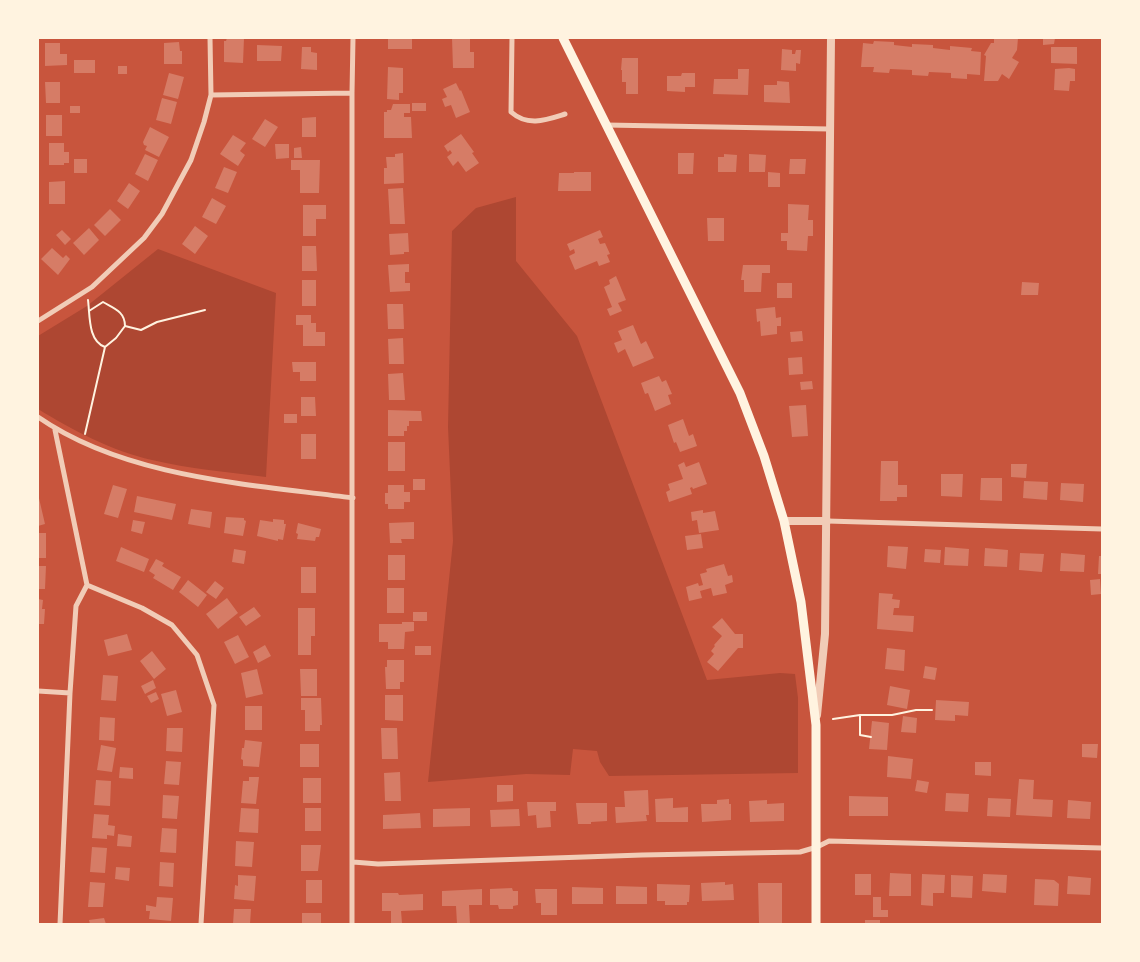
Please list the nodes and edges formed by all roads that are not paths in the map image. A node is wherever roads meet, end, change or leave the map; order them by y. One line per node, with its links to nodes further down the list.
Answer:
1 (210, 38): 7 (street)
2 (353, 38): 6 (street)
3 (512, 38): 8 (street)
4 (563, 38): 9 (main road)
5 (831, 38): 10 (street)
6 (352, 92): 7 (street); 14 (street)
7 (211, 95): 11 (street)
8 (565, 114)
9 (606, 125): 10 (street); 15 (main road)
10 (829, 129): 16 (street)
11 (38, 320)
12 (38, 417): 13 (street)
13 (55, 430): 14 (street); 18 (street)
14 (353, 498): 24 (street)
15 (784, 521): 16 (street); 21 (main road)
16 (827, 521): 17 (street); 21 (street)
17 (1102, 529)
18 (86, 585): 20 (street); 26 (street)
19 (38, 691): 20 (street)
20 (70, 693): 25 (street)
21 (816, 725): 22 (main road)
22 (817, 847): 23 (street); 24 (street); 28 (main road)
23 (1102, 848)
24 (352, 862): 27 (street)
25 (60, 924)
26 (202, 924)
27 (352, 924)
28 (816, 924)

